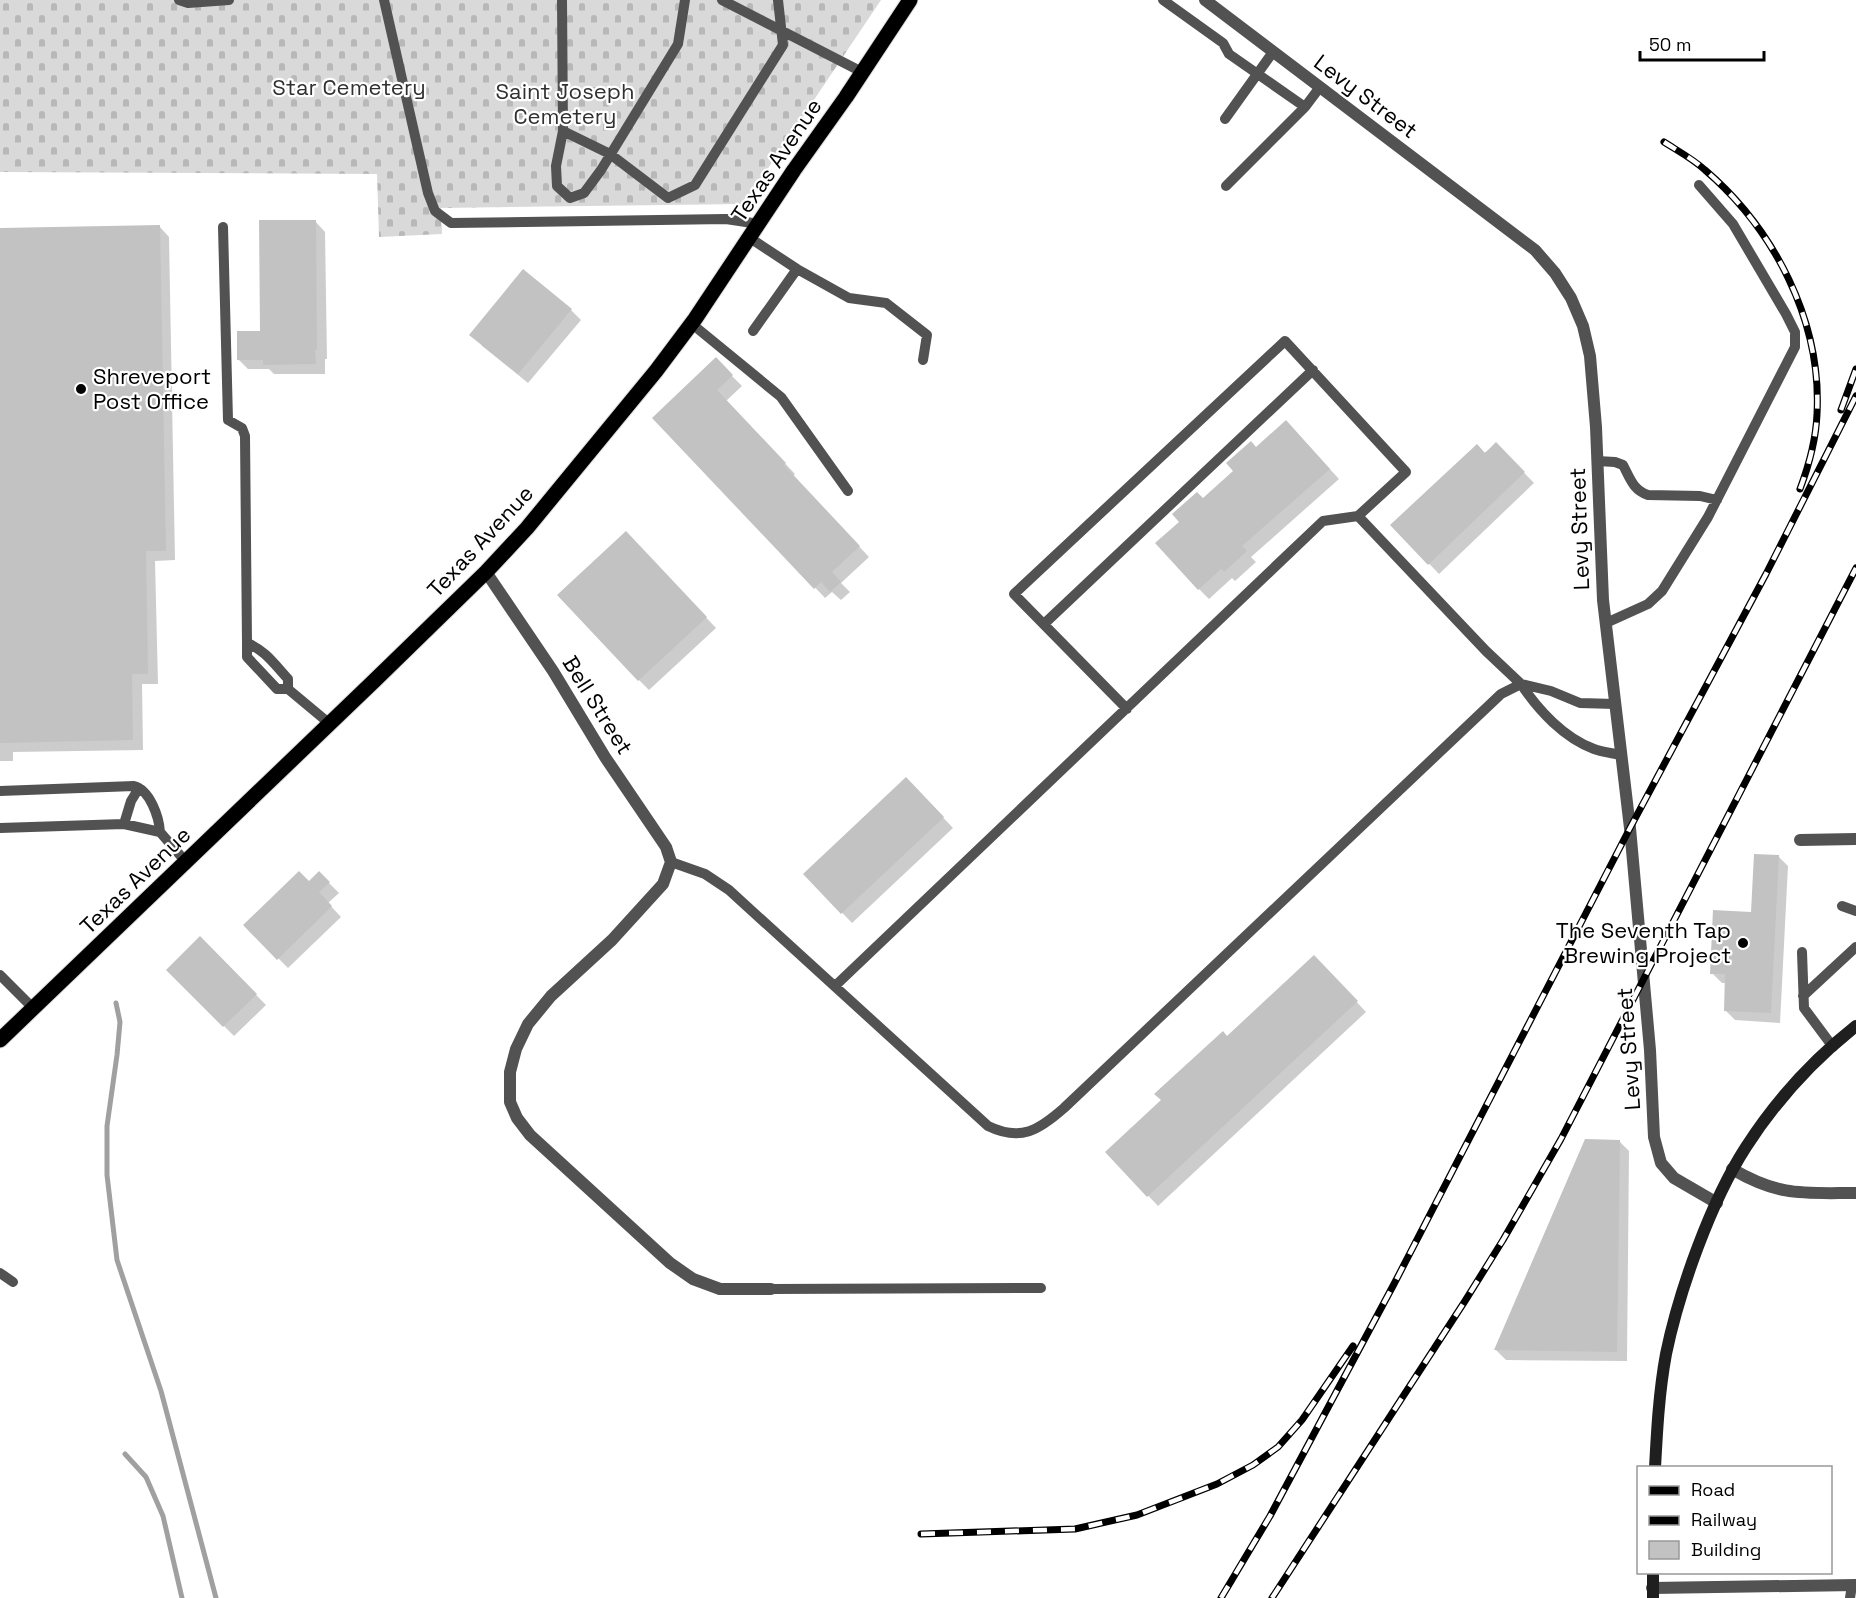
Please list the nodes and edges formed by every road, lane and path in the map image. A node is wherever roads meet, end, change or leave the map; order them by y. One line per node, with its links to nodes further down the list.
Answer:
1 (179, 0): 2 (lane)
2 (229, 0)
3 (384, 0): 22 (lane)
4 (562, 0): 18 (lane)
5 (685, 0): 19 (lane)
6 (722, 0): 11 (lane)
7 (778, 0): 11 (lane)
8 (910, 0): 13 (main road, Texas Avenue)
9 (1163, 0): 14 (lane)
10 (1205, 0): 12 (street, Levy Street)
11 (780, 29): 13 (lane); 19 (lane)
12 (1273, 52): 14 (lane); 15 (street, Levy Street)
13 (862, 72): 22 (main road, Texas Avenue)
14 (1257, 76): 16 (lane); 17 (lane)
15 (1320, 87): 16 (lane); 30 (street, Levy Street)
16 (1305, 107): 21 (lane)
17 (1225, 119)
18 (563, 131): 19 (lane); 19 (lane)
19 (610, 154)
20 (1699, 185): 32 (lane)
21 (1226, 186)
22 (759, 224): 24 (main road, Texas Avenue)
23 (223, 227): 40 (lane)
24 (750, 238): 25 (lane); 26 (main road, Texas Avenue)
25 (797, 269): 27 (lane); 28 (lane)
26 (692, 324): 31 (lane); 34 (main road, Texas Avenue)
27 (753, 331)
28 (923, 360)
29 (1313, 370): 33 (lane); 36 (lane); 36 (lane)
30 (1597, 461): 32 (lane); 35 (street, Levy Street)
31 (848, 491)
32 (1717, 500): 35 (lane)
33 (1358, 516): 37 (lane); 39 (lane)
34 (486, 572): 40 (main road, Texas Avenue); 50 (street, Bell Street)
35 (1606, 623): 38 (street, Levy Street)
36 (1044, 624): 39 (lane)
37 (1521, 684): 38 (lane); 41 (lane); 56 (lane)
38 (1615, 704): 41 (street, Levy Street)
39 (1127, 709): 56 (lane)
40 (330, 723): 49 (main road, Texas Avenue)
41 (1622, 754): 64 (street, Levy Street)
42 (139, 788): 43 (lane); 44 (lane); 46 (lane)
43 (0, 791)
44 (124, 824): 45 (lane); 46 (lane)
45 (0, 828)
46 (160, 832): 49 (lane)
47 (1856, 839): 48 (street)
48 (1800, 840)
49 (186, 862): 58 (main road, Texas Avenue)
50 (671, 862): 56 (lane); 68 (street)
51 (1842, 906): 52 (lane)
52 (1856, 911)
53 (1856, 947): 57 (lane)
54 (1802, 952): 57 (lane)
55 (0, 975): 58 (lane)
56 (835, 986)
57 (1803, 996): 61 (lane)
58 (33, 1008): 60 (main road, Texas Avenue)
59 (1856, 1026): 61 (main road)
60 (0, 1040)
61 (1833, 1047): 62 (main road)
62 (1732, 1169): 63 (street); 64 (main road)
63 (1856, 1193)
64 (1717, 1203): 69 (main road)
65 (0, 1272): 66 (lane)
66 (13, 1282)
67 (1041, 1288): 68 (lane)
68 (771, 1289)
69 (1655, 1466)
70 (1653, 1574): 72 (main road)
71 (1853, 1590): 72 (street)
72 (1652, 1593)

